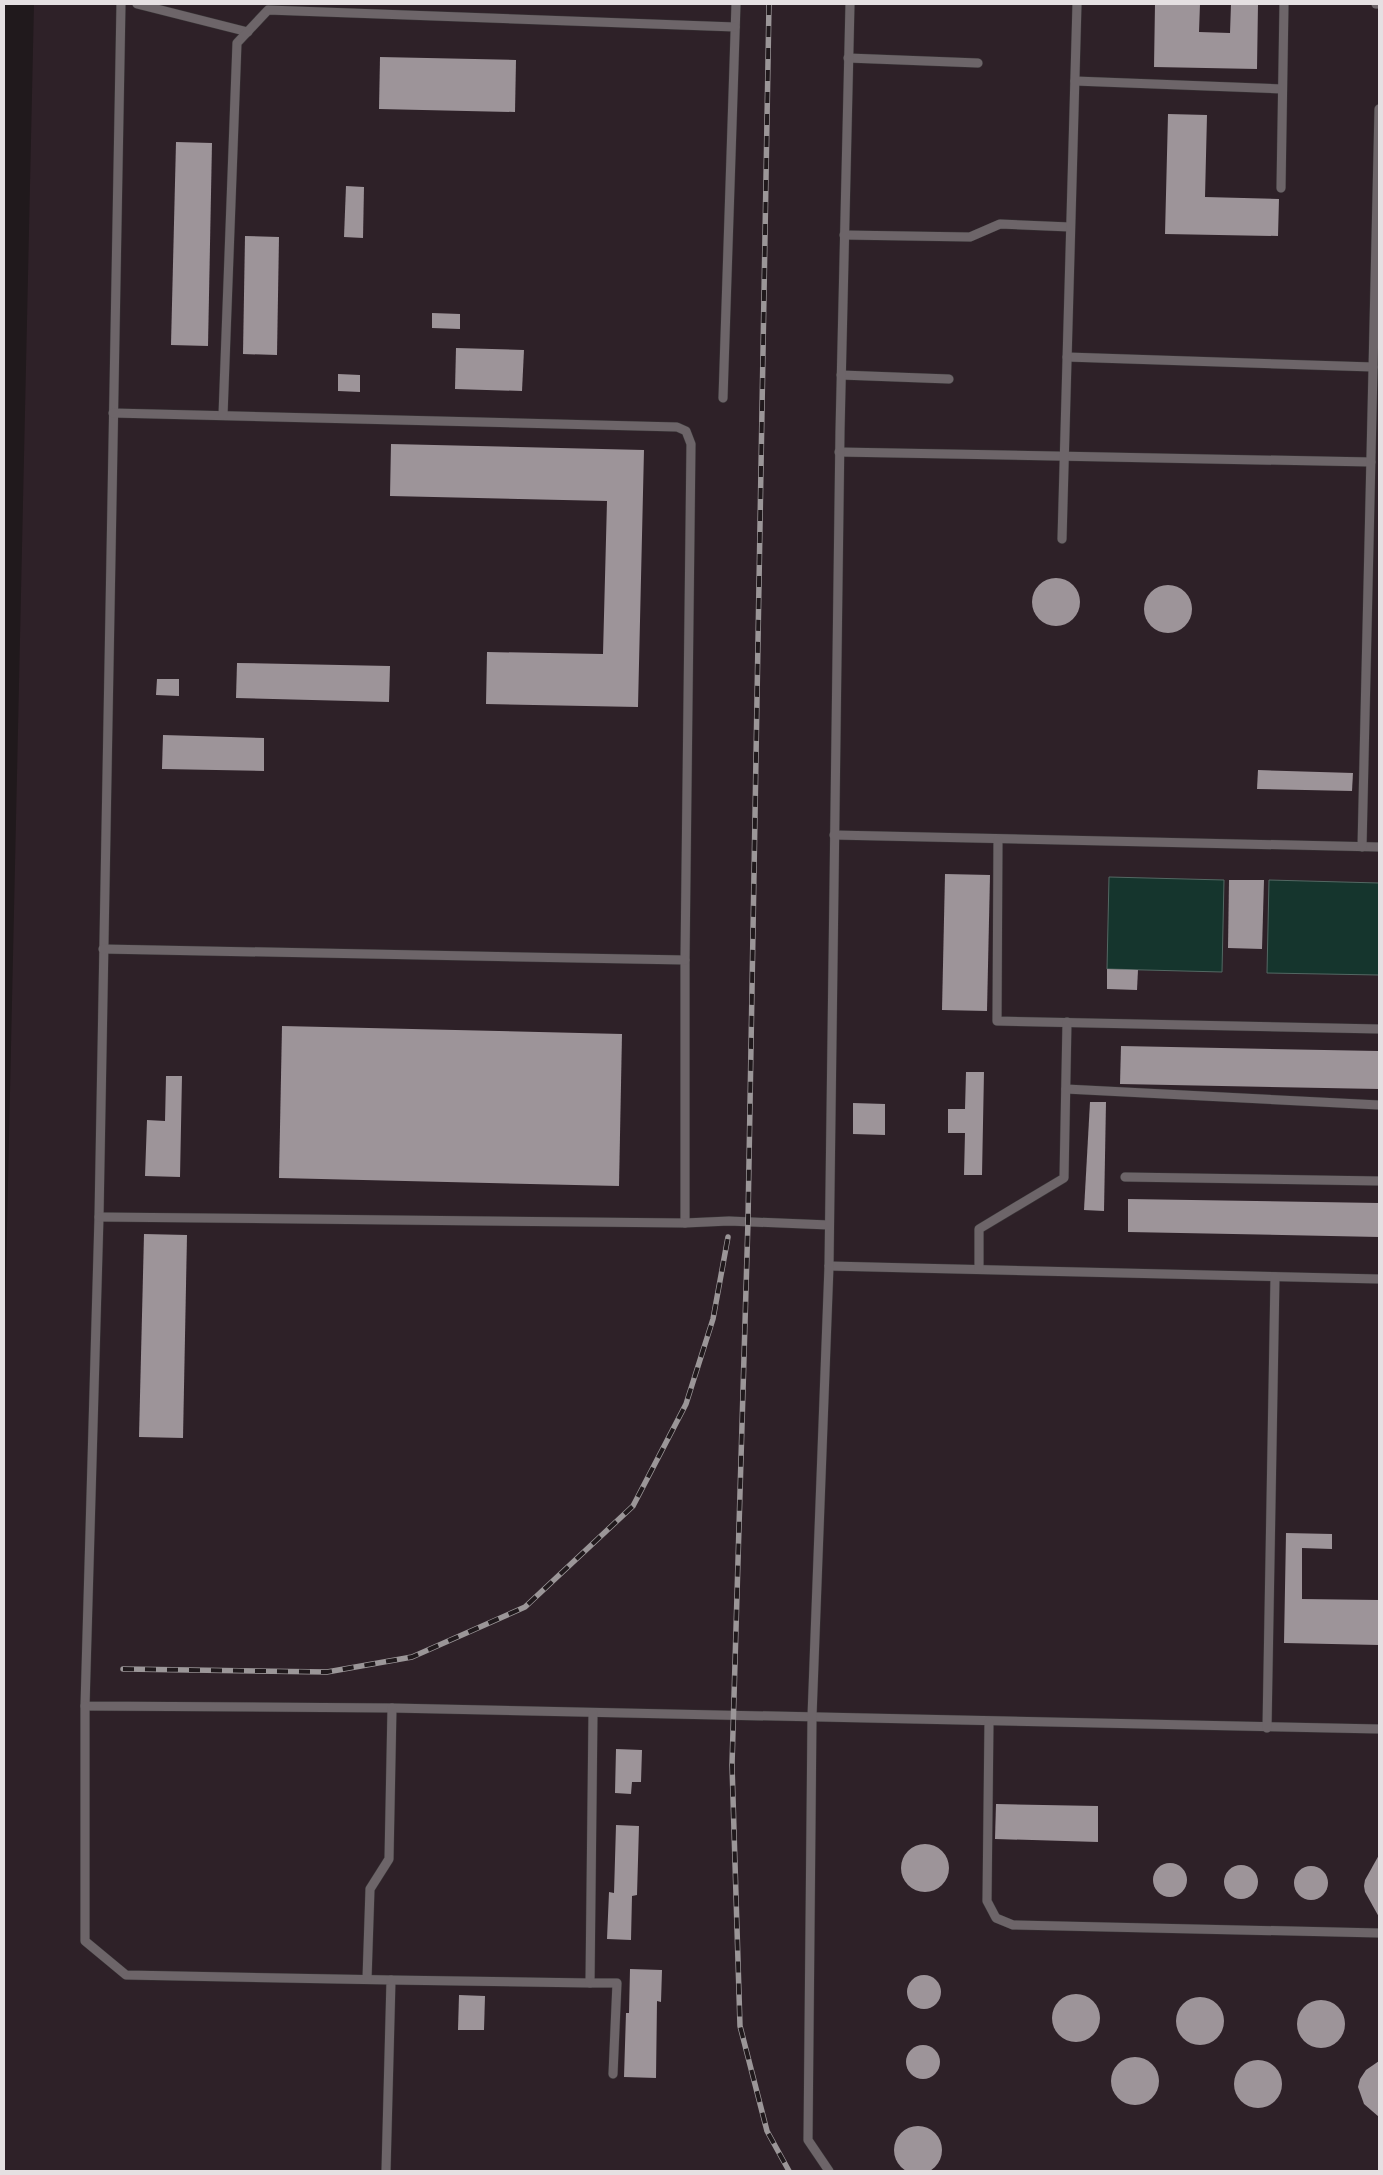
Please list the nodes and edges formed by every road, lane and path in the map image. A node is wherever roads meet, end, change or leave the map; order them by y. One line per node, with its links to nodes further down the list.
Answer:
1 (121, 4): 22 (lane)
2 (136, 4): 8 (lane)
3 (736, 4): 7 (lane)
4 (850, 4): 9 (lane)
5 (1077, 4): 11 (lane)
6 (1284, 4): 12 (lane)
7 (735, 27): 8 (lane); 21 (lane)
8 (248, 32): 23 (lane)
9 (848, 58): 10 (lane); 16 (lane)
10 (978, 63)
11 (1074, 81): 12 (lane); 15 (lane)
12 (1282, 89): 14 (lane)
13 (1379, 108): 18 (lane)
14 (1281, 188)
15 (1070, 227): 16 (lane); 17 (lane)
16 (844, 235): 19 (lane)
17 (1066, 357): 18 (lane); 25 (lane)
18 (1373, 367): 26 (lane)
19 (841, 375): 20 (lane); 24 (lane)
20 (949, 379)
21 (723, 398)
22 (113, 413): 23 (lane); 32 (lane)
23 (223, 415): 33 (lane)
24 (839, 452): 25 (lane); 28 (lane)
25 (1064, 456): 26 (lane); 27 (lane)
26 (1371, 462): 30 (lane)
27 (1062, 540)
28 (834, 835): 29 (lane); 42 (lane)
29 (998, 840): 30 (lane); 34 (lane)
30 (1362, 847): 31 (lane)
31 (1379, 847)
32 (103, 949): 33 (lane); 40 (lane)
33 (685, 960): 41 (lane)
34 (1067, 1022): 35 (lane); 36 (lane)
35 (1379, 1029)
36 (1066, 1089): 37 (lane); 44 (lane)
37 (1379, 1105)
38 (1125, 1177): 39 (lane)
39 (1379, 1181)
40 (99, 1217): 41 (lane); 47 (lane)
41 (685, 1223): 42 (lane)
42 (829, 1225): 43 (lane)
43 (829, 1266): 44 (lane); 50 (lane)
44 (979, 1270): 45 (lane)
45 (1274, 1276): 46 (lane); 52 (lane)
46 (1379, 1279)
47 (85, 1706): 48 (lane); 55 (lane)
48 (392, 1708): 49 (lane); 55 (lane)
49 (593, 1713): 50 (lane); 57 (lane)
50 (812, 1716): 51 (lane); 60 (lane)
51 (989, 1722): 52 (lane); 54 (lane)
52 (1267, 1728): 53 (lane)
53 (1379, 1730)
54 (1379, 1933)
55 (367, 1979): 56 (lane)
56 (391, 1980): 57 (lane); 59 (lane)
57 (590, 1983): 58 (lane)
58 (613, 2074)
59 (386, 2171)
60 (828, 2171)

